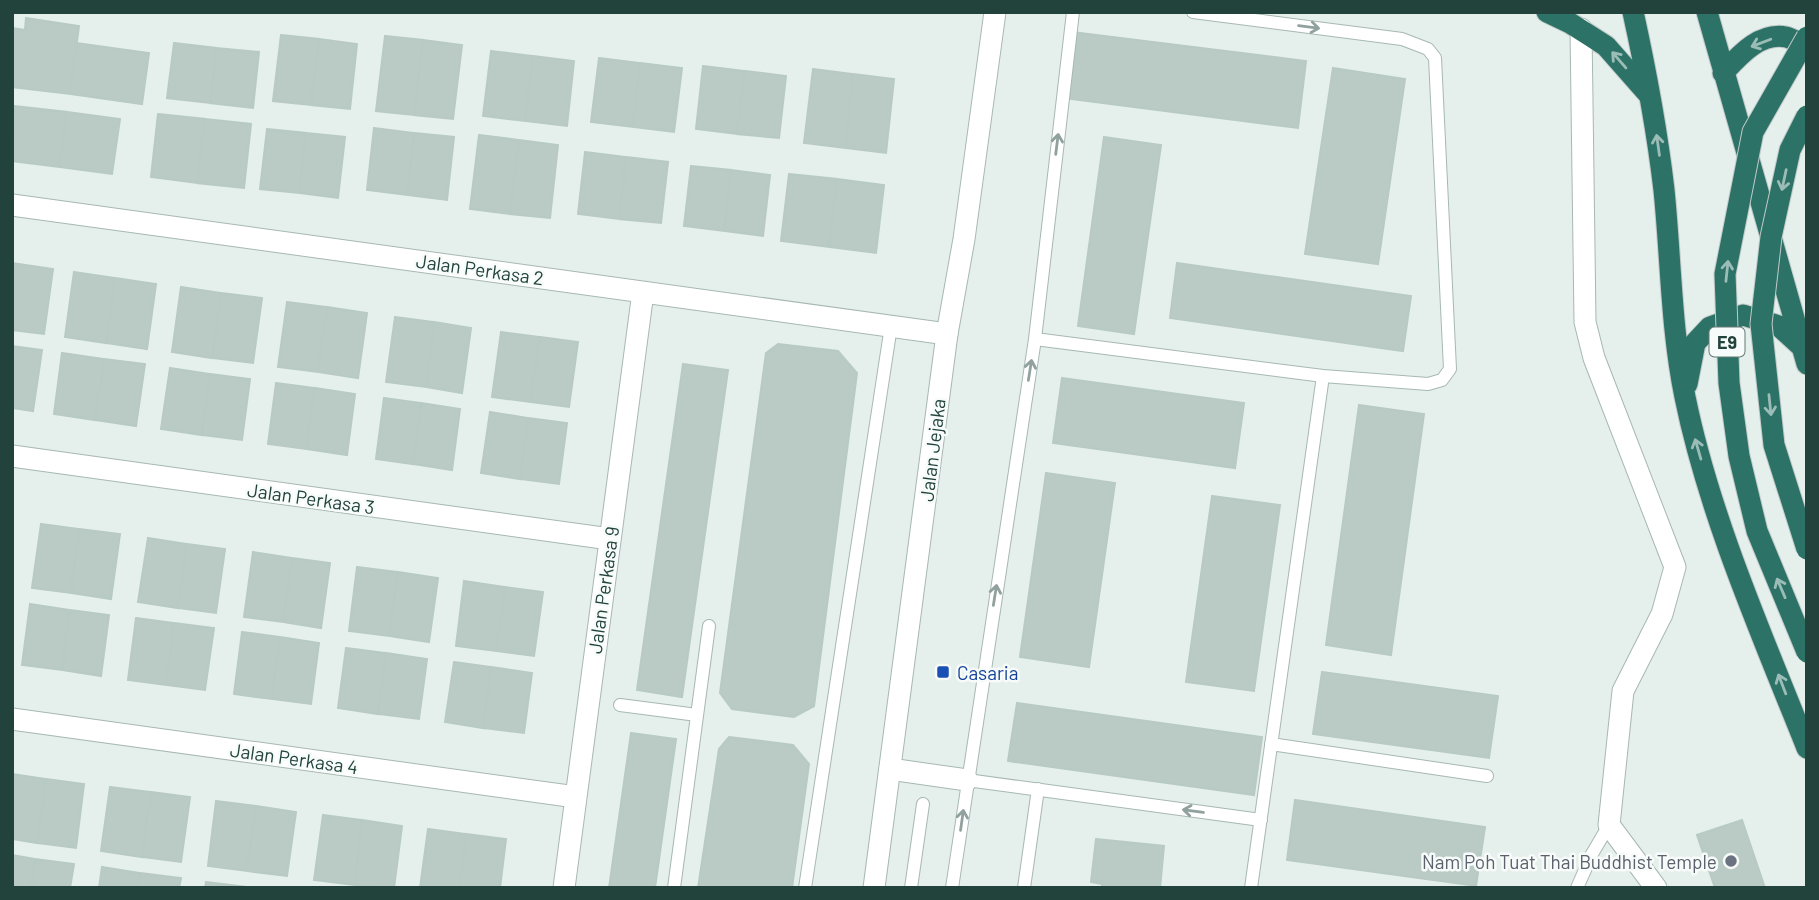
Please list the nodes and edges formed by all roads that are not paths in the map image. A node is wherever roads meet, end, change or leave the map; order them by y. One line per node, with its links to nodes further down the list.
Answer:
1 (995, 12): 16 (street, Jalan Jejaka)
2 (1073, 12): 17 (lane, one-way to 2)
3 (1193, 12): 19 (lane, one-way to 19)
4 (1546, 12): 7 (highway)
5 (1633, 12): 11 (highway)
6 (1707, 12): 10 (highway)
7 (1581, 29): 11 (highway, one-way to 7); 38 (street)
8 (1807, 37): 25 (highway, E9, one-way to 8, bridge)
9 (1807, 47): 10 (highway, one-way to 10)
10 (1723, 73): 18 (highway)
11 (1651, 98): 20 (highway, one-way to 11)
12 (1807, 116): 23 (highway, E9, one-way to 23, bridge)
13 (12, 205): 14 (street, Jalan Perkasa 2)
14 (643, 292): 15 (street, Jalan Perkasa 2); 22 (street, Jalan Perkasa 9)
15 (891, 326): 16 (street, Jalan Perkasa 2); 41 (lane)
16 (947, 334): 31 (street, Jalan Jejaka)
17 (1035, 339): 19 (lane); 33 (lane, one-way to 17)
18 (1804, 356): 20 (highway)
19 (1323, 376): 29 (lane)
20 (1685, 396): 30 (highway, one-way to 20)
21 (12, 456): 22 (street, Jalan Perkasa 3)
22 (610, 539): 35 (street, Jalan Perkasa 9)
23 (1807, 548)
24 (709, 626): 27 (lane)
25 (1807, 652)
26 (620, 705): 27 (lane)
27 (697, 715): 40 (lane)
28 (12, 719): 35 (street, Jalan Perkasa 4)
29 (1271, 744): 32 (lane); 37 (lane)
30 (1807, 748)
31 (890, 769): 33 (street); 42 (street, Jalan Jejaka)
32 (1487, 776)
33 (967, 780): 34 (lane); 44 (lane, one-way to 33)
34 (1038, 789): 37 (lane, one-way to 34); 45 (lane)
35 (576, 797): 39 (street, Jalan Perkasa 9)
36 (923, 804): 43 (lane)
37 (1261, 820): 46 (lane)
38 (1609, 825): 47 (lane); 48 (street)
39 (564, 888)
40 (674, 888)
41 (805, 888)
42 (874, 888)
43 (911, 888)
44 (953, 888)
45 (1024, 888)
46 (1251, 888)
47 (1577, 888)
48 (1656, 888)

